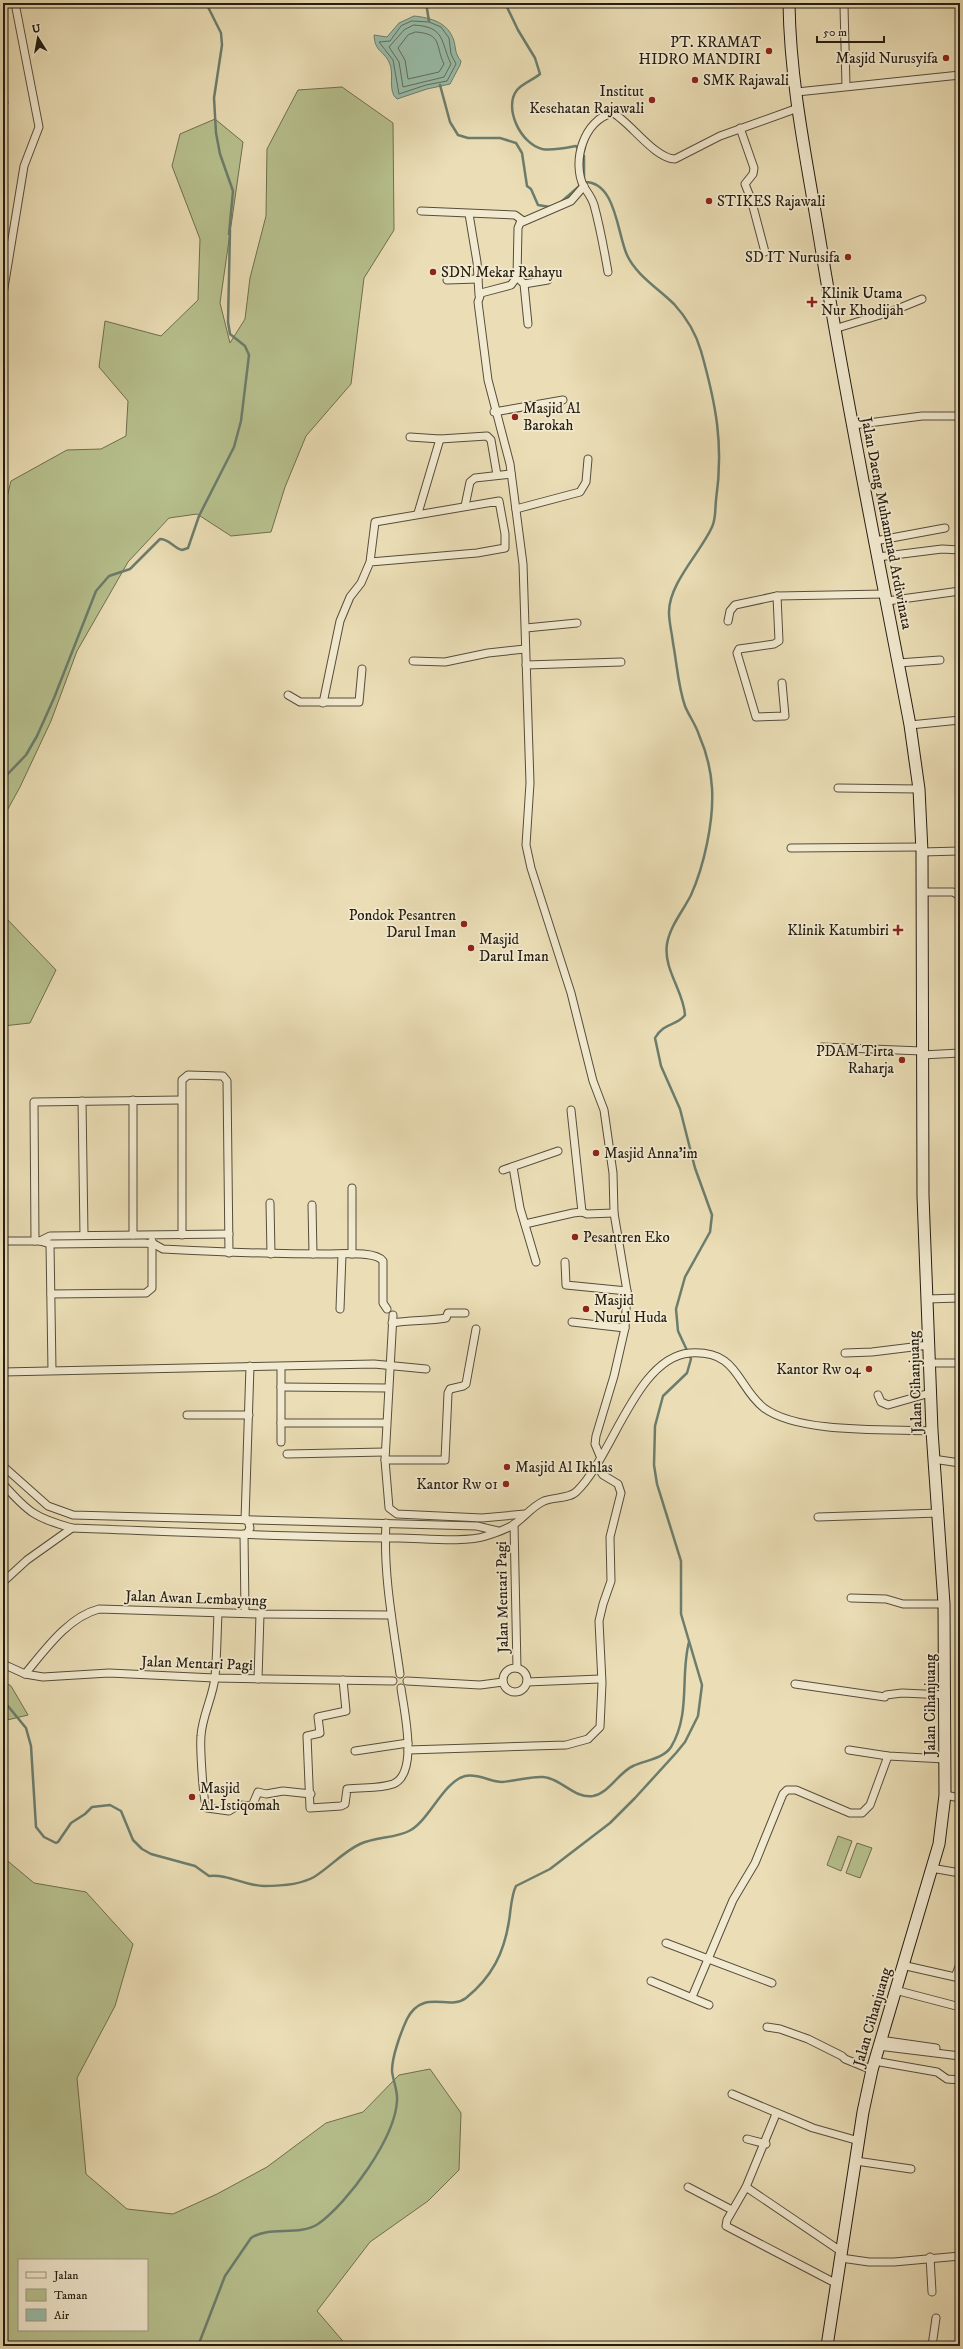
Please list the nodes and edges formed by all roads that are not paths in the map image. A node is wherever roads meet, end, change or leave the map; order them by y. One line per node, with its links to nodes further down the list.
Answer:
1 (15, 3): 20 (street)
2 (789, 3): 6 (main road, Jalan Daeng Muhammad Ardiwinata)
3 (846, 3): 5 (street)
4 (960, 75): 5 (street)
5 (846, 86): 6 (street)
6 (797, 92): 7 (main road, Jalan Daeng Muhammad Ardiwinata)
7 (798, 108): 8 (street); 24 (main road, Jalan Daeng Muhammad Ardiwinata)
8 (740, 128): 9 (street); 13 (street)
9 (584, 186): 12 (street); 14 (street)
10 (421, 211): 11 (street)
11 (469, 214): 12 (street); 16 (street)
12 (522, 220): 15 (street)
13 (765, 252)
14 (608, 272)
15 (517, 278): 19 (street); 21 (street)
16 (478, 279): 17 (street); 21 (street)
17 (447, 280)
18 (548, 280): 19 (street)
19 (524, 284): 23 (street)
20 (3, 294)
21 (479, 295): 26 (street)
22 (922, 299): 24 (street)
23 (528, 324)
24 (834, 329): 28 (main road, Jalan Daeng Muhammad Ardiwinata)
25 (563, 400): 26 (street)
26 (494, 412): 32 (street)
27 (960, 416): 28 (street)
28 (853, 425): 38 (main road, Jalan Daeng Muhammad Ardiwinata)
29 (410, 437): 30 (street)
30 (440, 440): 33 (street); 36 (street)
31 (588, 459): 35 (street)
32 (511, 474): 33 (street); 35 (street)
33 (497, 476): 34 (street)
34 (464, 506): 36 (street); 41 (street)
35 (516, 509): 47 (street)
36 (418, 513): 41 (street)
37 (945, 528): 38 (street)
38 (875, 541): 40 (main road, Jalan Daeng Muhammad Ardiwinata)
39 (960, 550): 40 (street)
40 (878, 557): 44 (main road, Jalan Daeng Muhammad Ardiwinata)
41 (370, 562): 57 (street)
42 (960, 591): 44 (street)
43 (777, 596): 44 (street); 45 (street); 55 (street)
44 (886, 597): 52 (main road, Jalan Daeng Muhammad Ardiwinata)
45 (728, 621)
46 (577, 623): 47 (street)
47 (526, 628): 48 (street)
48 (525, 649): 50 (street); 53 (street)
49 (940, 660): 52 (street)
50 (413, 661)
51 (622, 662): 53 (street)
52 (898, 663): 59 (main road, Jalan Daeng Muhammad Ardiwinata)
53 (526, 665): 81 (street)
54 (362, 669): 57 (street)
55 (782, 683)
56 (288, 695): 57 (street)
57 (323, 703)
58 (960, 720): 59 (street)
59 (910, 725): 61 (main road, Jalan Daeng Muhammad Ardiwinata)
60 (838, 788): 61 (street)
61 (919, 789): 63 (main road, Jalan Daeng Muhammad Ardiwinata)
62 (791, 848): 63 (street)
63 (922, 849): 64 (street); 65 (main road, Jalan Daeng Muhammad Ardiwinata)
64 (960, 851)
65 (922, 892): 66 (street); 68 (main road, Jalan Daeng Muhammad Ardiwinata)
66 (960, 896)
67 (822, 1047): 68 (street)
68 (922, 1053): 69 (street); 102 (main road, Jalan Cihanjuang)
69 (960, 1054)
70 (132, 1100): 71 (street); 72 (street); 86 (street)
71 (181, 1100): 84 (street); 85 (street)
72 (82, 1101): 87 (street); 89 (street)
73 (571, 1110): 80 (street)
74 (558, 1151): 75 (street)
75 (513, 1167): 76 (street); 82 (street)
76 (503, 1170)
77 (352, 1188): 96 (street)
78 (270, 1202): 93 (street)
79 (312, 1205): 94 (street)
80 (582, 1212): 81 (street); 82 (street)
81 (614, 1213): 99 (street)
82 (525, 1224): 97 (street)
83 (152, 1234): 84 (street); 86 (street); 91 (street)
84 (182, 1234): 85 (street)
85 (229, 1234): 92 (street)
86 (133, 1235): 87 (street)
87 (84, 1236): 89 (street)
88 (3, 1241): 89 (street)
89 (38, 1241): 90 (street)
90 (50, 1244): 91 (street); 100 (street)
91 (152, 1244): 92 (street); 100 (street)
92 (229, 1253): 93 (street)
93 (271, 1254): 94 (street)
94 (313, 1254): 95 (street)
95 (342, 1254): 96 (street); 103 (street)
96 (352, 1254): 106 (street)
97 (536, 1262)
98 (566, 1262): 99 (street)
99 (628, 1290): 107 (street)
100 (51, 1294): 116 (street)
101 (960, 1298): 102 (street)
102 (927, 1299): 109 (main road, Jalan Cihanjuang)
103 (340, 1309)
104 (465, 1313): 106 (street)
105 (572, 1322): 107 (street)
106 (392, 1323): 114 (street)
107 (626, 1328): 131 (street)
108 (476, 1329): 133 (street)
109 (928, 1345): 110 (street); 112 (main road, Jalan Cihanjuang)
110 (845, 1353)
111 (959, 1360): 112 (street)
112 (929, 1363): 121 (main road, Jalan Cihanjuang)
113 (250, 1366): 114 (street); 116 (street); 124 (street)
114 (389, 1367): 115 (street); 120 (street)
115 (426, 1369)
116 (52, 1370): 118 (street)
117 (281, 1370): 119 (street)
118 (3, 1372)
119 (281, 1387): 120 (street); 125 (street)
120 (388, 1388): 126 (street)
121 (930, 1393): 122 (street); 127 (main road, Jalan Cihanjuang)
122 (878, 1395)
123 (187, 1415): 124 (street)
124 (249, 1415): 141 (street)
125 (281, 1423): 126 (street); 128 (street)
126 (386, 1423): 129 (street)
127 (932, 1431): 131 (street); 132 (main road, Jalan Cihanjuang)
128 (281, 1442)
129 (385, 1452): 130 (street); 133 (street)
130 (287, 1454)
131 (600, 1456): 135 (street)
132 (933, 1459): 134 (street); 138 (main road, Jalan Cihanjuang)
133 (385, 1460): 139 (street)
134 (960, 1463)
135 (596, 1465): 139 (street); 161 (street)
136 (3, 1466): 141 (street)
137 (3, 1484): 144 (street)
138 (939, 1513): 140 (street); 150 (main road, Jalan Cihanjuang)
139 (525, 1514): 143 (street)
140 (818, 1517)
141 (245, 1520): 142 (street); 146 (street); 146 (street)
142 (386, 1523): 145 (street); 147 (street)
143 (514, 1524): 145 (street); 156 (street, Jalan Mentari Pagi)
144 (72, 1528): 146 (street); 148 (street)
145 (498, 1531): 147 (street)
146 (243, 1534): 147 (street); 152 (street)
147 (385, 1538): 154 (street)
148 (3, 1582)
149 (851, 1598): 150 (street)
150 (944, 1604): 169 (main road, Jalan Cihanjuang)
151 (218, 1613): 152 (street, Jalan Awan Lembayung); 157 (street, Jalan Awan Lembayung); 159 (street)
152 (245, 1614): 153 (street, Jalan Awan Lembayung)
153 (260, 1614): 154 (street, Jalan Awan Lembayung); 160 (street)
154 (391, 1615): 158 (street)
155 (3, 1664): 157 (street, Jalan Mentari Pagi)
156 (517, 1668): 165 (street); 166 (street)
157 (25, 1674): 159 (street, Jalan Mentari Pagi)
158 (400, 1674): 163 (street); 164 (street)
159 (215, 1678): 160 (street, Jalan Mentari Pagi); 175 (street)
160 (258, 1679): 162 (street, Jalan Mentari Pagi)
161 (600, 1679): 166 (street); 170 (street)
162 (343, 1680): 163 (street, Jalan Mentari Pagi); 175 (street)
163 (393, 1681): 168 (street)
164 (407, 1681): 165 (street); 168 (street)
165 (503, 1682): 166 (street)
166 (527, 1682)
167 (794, 1684): 169 (street)
168 (402, 1688): 170 (street)
169 (946, 1695): 174 (main road, Jalan Cihanjuang)
170 (408, 1747): 172 (street); 175 (street)
171 (849, 1750): 173 (street)
172 (355, 1751)
173 (888, 1756): 174 (street); 181 (street)
174 (945, 1759): 176 (main road, Jalan Cihanjuang)
175 (311, 1794)
176 (945, 1795): 177 (street); 178 (main road, Jalan Cihanjuang)
177 (960, 1798)
178 (931, 1868): 179 (street); 183 (main road, Jalan Cihanjuang)
179 (960, 1873)
180 (666, 1943): 181 (street)
181 (708, 1959): 185 (street); 187 (street)
182 (960, 1964): 183 (street)
183 (902, 1965): 186 (main road, Jalan Cihanjuang)
184 (651, 1981): 187 (street)
185 (772, 1983)
186 (895, 1990): 189 (street); 191 (main road, Jalan Cihanjuang)
187 (692, 1997): 188 (street)
188 (709, 2005)
189 (960, 2008)
190 (767, 2027): 194 (street)
191 (879, 2043): 192 (street); 193 (street); 194 (main road, Jalan Cihanjuang)
192 (936, 2048)
193 (960, 2056)
194 (873, 2065): 195 (street); 199 (main road, Jalan Cihanjuang)
195 (960, 2080)
196 (732, 2094): 197 (street)
197 (776, 2114): 199 (street); 200 (street)
198 (747, 2139): 200 (street)
199 (859, 2140): 201 (main road, Jalan Cihanjuang)
200 (766, 2144): 204 (street)
201 (856, 2161): 202 (street); 206 (main road, Jalan Cihanjuang)
202 (910, 2169)
203 (688, 2187): 205 (street)
204 (746, 2187): 205 (street); 206 (street)
205 (732, 2210): 209 (street)
206 (842, 2255): 208 (street); 209 (main road, Jalan Cihanjuang)
207 (960, 2256): 208 (street)
208 (930, 2257): 210 (street)
209 (837, 2284): 212 (main road, Jalan Cihanjuang)
210 (932, 2292)
211 (936, 2318): 213 (street)
212 (827, 2346)
213 (932, 2346)

